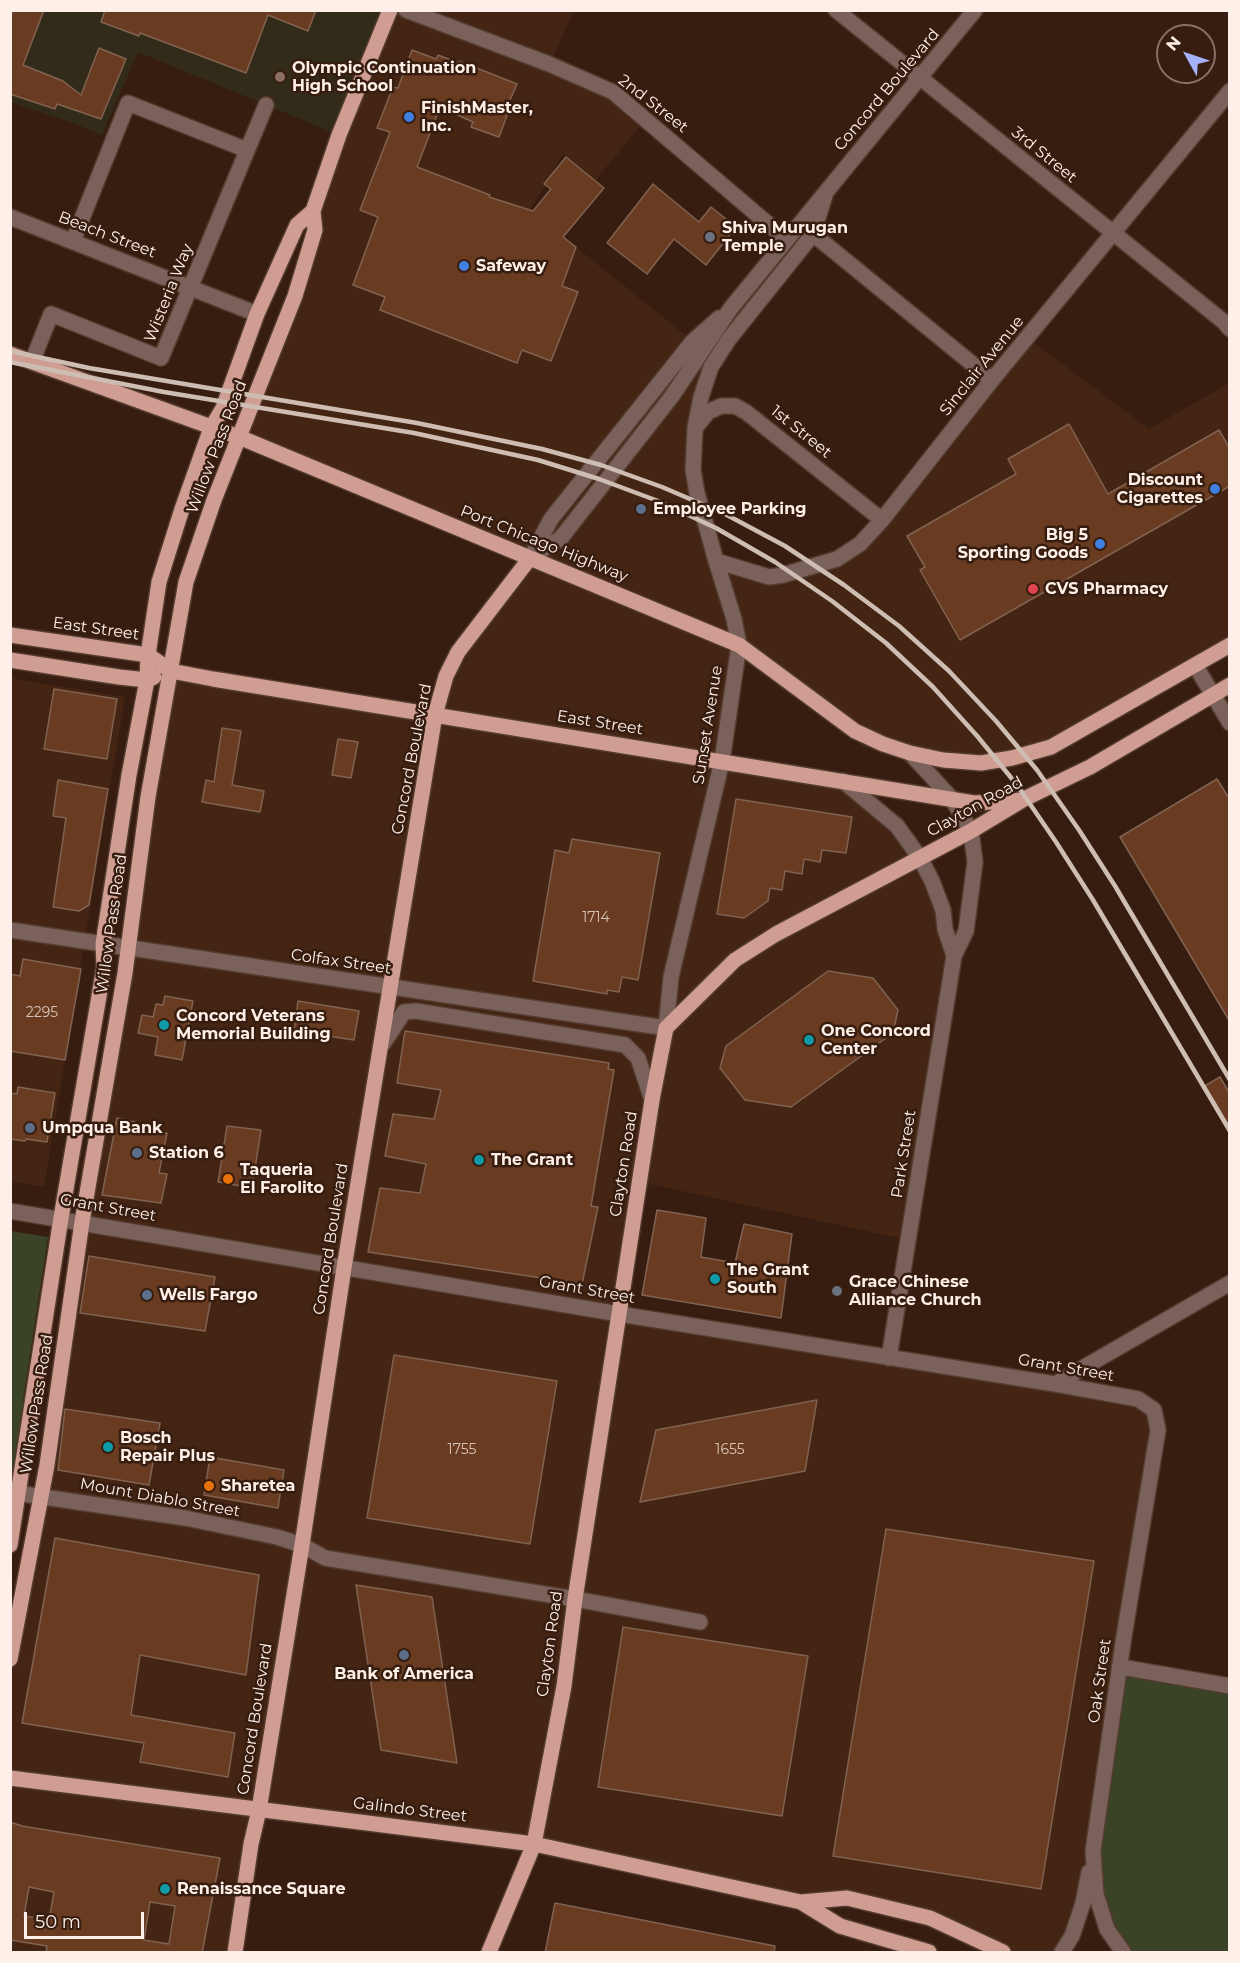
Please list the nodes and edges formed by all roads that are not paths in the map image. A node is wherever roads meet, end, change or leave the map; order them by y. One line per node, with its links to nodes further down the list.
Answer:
1 (390, 10): 10 (main road, Willow Pass Road)
2 (406, 10): 14 (street, 2nd Street)
3 (836, 10): 5 (street, 3rd Street)
4 (975, 10): 5 (street, Concord Boulevard)
5 (920, 78): 9 (street, Concord Boulevard); 12 (street, 3rd Street)
6 (1230, 91): 12 (street, Sinclair Avenue)
7 (266, 105): 8 (street, Wisteria Way)
8 (247, 150): 15 (street); 16 (street, Wisteria Way)
9 (826, 192): 13 (street, Concord Boulevard); 14 (street, Concord Boulevard)
10 (313, 212): 17 (main road, Willow Pass Road); 24 (main road, Willow Pass Road)
11 (10, 217): 15 (street, Beach Street)
12 (1112, 233): 18 (street, 3rd Street); 21 (street, Sinclair Avenue)
13 (813, 234): 21 (street); 23 (street, Concord Boulevard)
14 (788, 240): 26 (street, Concord Boulevard)
15 (73, 241): 16 (street, Beach Street)
16 (190, 287): 17 (street, Beach Street); 20 (street, Wisteria Way)
17 (257, 314): 22 (main road, Willow Pass Road)
18 (1230, 329)
19 (10, 354): 20 (main road, Port Chicago Highway)
20 (32, 362): 22 (main road, Port Chicago Highway)
21 (992, 380): 25 (street, Sinclair Avenue)
22 (211, 428): 24 (main road, Port Chicago Highway); 31 (main road, Willow Pass Road)
23 (695, 428): 25 (street, 1st Street); 27 (street, Sunset Avenue)
24 (239, 437): 26 (main road, Port Chicago Highway); 34 (main road, Willow Pass Road)
25 (882, 520): 27 (street, Sinclair Avenue)
26 (530, 558): 29 (main road, Port Chicago Highway); 38 (main road, Concord Boulevard)
27 (716, 561): 29 (street, Sunset Avenue)
28 (10, 635): 31 (main road, East Street)
29 (739, 645): 40 (main road, Port Chicago Highway); 41 (street, Sunset Avenue)
30 (1230, 645): 33 (main road)
31 (148, 655): 34 (main road, East Street); 35 (main road, Willow Pass Road)
32 (10, 660): 35 (main road)
33 (1195, 665): 37 (street); 40 (main road, Port Chicago Highway)
34 (171, 671): 35 (main road); 38 (main road, East Street); 49 (main road, Willow Pass Road)
35 (147, 680): 48 (main road, Willow Pass Road)
36 (1230, 685): 37 (main road, Clayton Road)
37 (1213, 695): 39 (street); 44 (main road, Clayton Road)
38 (435, 715): 41 (main road, East Street); 51 (main road, Concord Boulevard)
39 (1230, 723)
40 (910, 753): 43 (street, Park Street)
41 (722, 761): 42 (main road, East Street); 52 (street, Sunset Avenue)
42 (843, 781): 43 (main road, East Street); 46 (street, Park Street)
43 (952, 799): 44 (main road, East Street); 45 (street, Park Street)
44 (1024, 799): 45 (main road, Clayton Road)
45 (971, 831): 46 (main road, Clayton Road); 50 (street, Park Street)
46 (920, 858): 50 (street, Park Street); 52 (main road, Clayton Road)
47 (10, 930): 48 (street, Colfax Street)
48 (103, 944): 49 (street, Colfax Street); 56 (main road, Willow Pass Road)
49 (127, 948): 51 (street, Colfax Street); 57 (main road, Willow Pass Road)
50 (954, 956): 61 (street, Park Street)
51 (392, 987): 52 (street, Colfax Street); 53 (main road, Concord Boulevard)
52 (666, 1028): 54 (main road, Clayton Road)
53 (382, 1044): 54 (street); 58 (main road, Concord Boulevard)
54 (652, 1100): 60 (main road, Clayton Road)
55 (10, 1210): 56 (street, Grant Street)
56 (61, 1218): 57 (street, Grant Street); 64 (main road, Willow Pass Road)
57 (82, 1222): 58 (street, Grant Street); 65 (main road, Willow Pass Road)
58 (344, 1268): 60 (street, Grant Street); 67 (main road, Concord Boulevard)
59 (1230, 1283): 62 (street)
60 (619, 1314): 61 (street, Grant Street); 68 (main road, Clayton Road)
61 (889, 1358): 62 (street, Grant Street)
62 (1055, 1384): 63 (street, Grant Street)
63 (1154, 1410): 71 (street, Oak Street)
64 (15, 1492): 65 (street, Mount Diablo Street); 66 (main road, Willow Pass Road)
65 (40, 1497): 67 (street, Mount Diablo Street); 70 (main road, Willow Pass Road)
66 (10, 1545)
67 (302, 1545): 68 (street, Mount Diablo Street); 74 (main road, Concord Boulevard)
68 (575, 1599): 69 (street, Mount Diablo Street); 75 (main road, Clayton Road)
69 (700, 1622)
70 (10, 1659)
71 (1120, 1667): 72 (street); 76 (street, Oak Street)
72 (1230, 1686)
73 (10, 1778): 74 (main road, Galindo Street)
74 (259, 1810): 75 (main road, Galindo Street); 78 (main road, Concord Boulevard)
75 (534, 1844): 77 (main road, Galindo Street); 79 (main road, Clayton Road)
76 (1093, 1851): 82 (street); 83 (street, Oak Street)
77 (801, 1902): 80 (main road, Galindo Street); 81 (main road, Galindo Street)
78 (235, 1953)
79 (489, 1953)
80 (929, 1953)
81 (1003, 1953)
82 (1062, 1953)
83 (1123, 1953)

